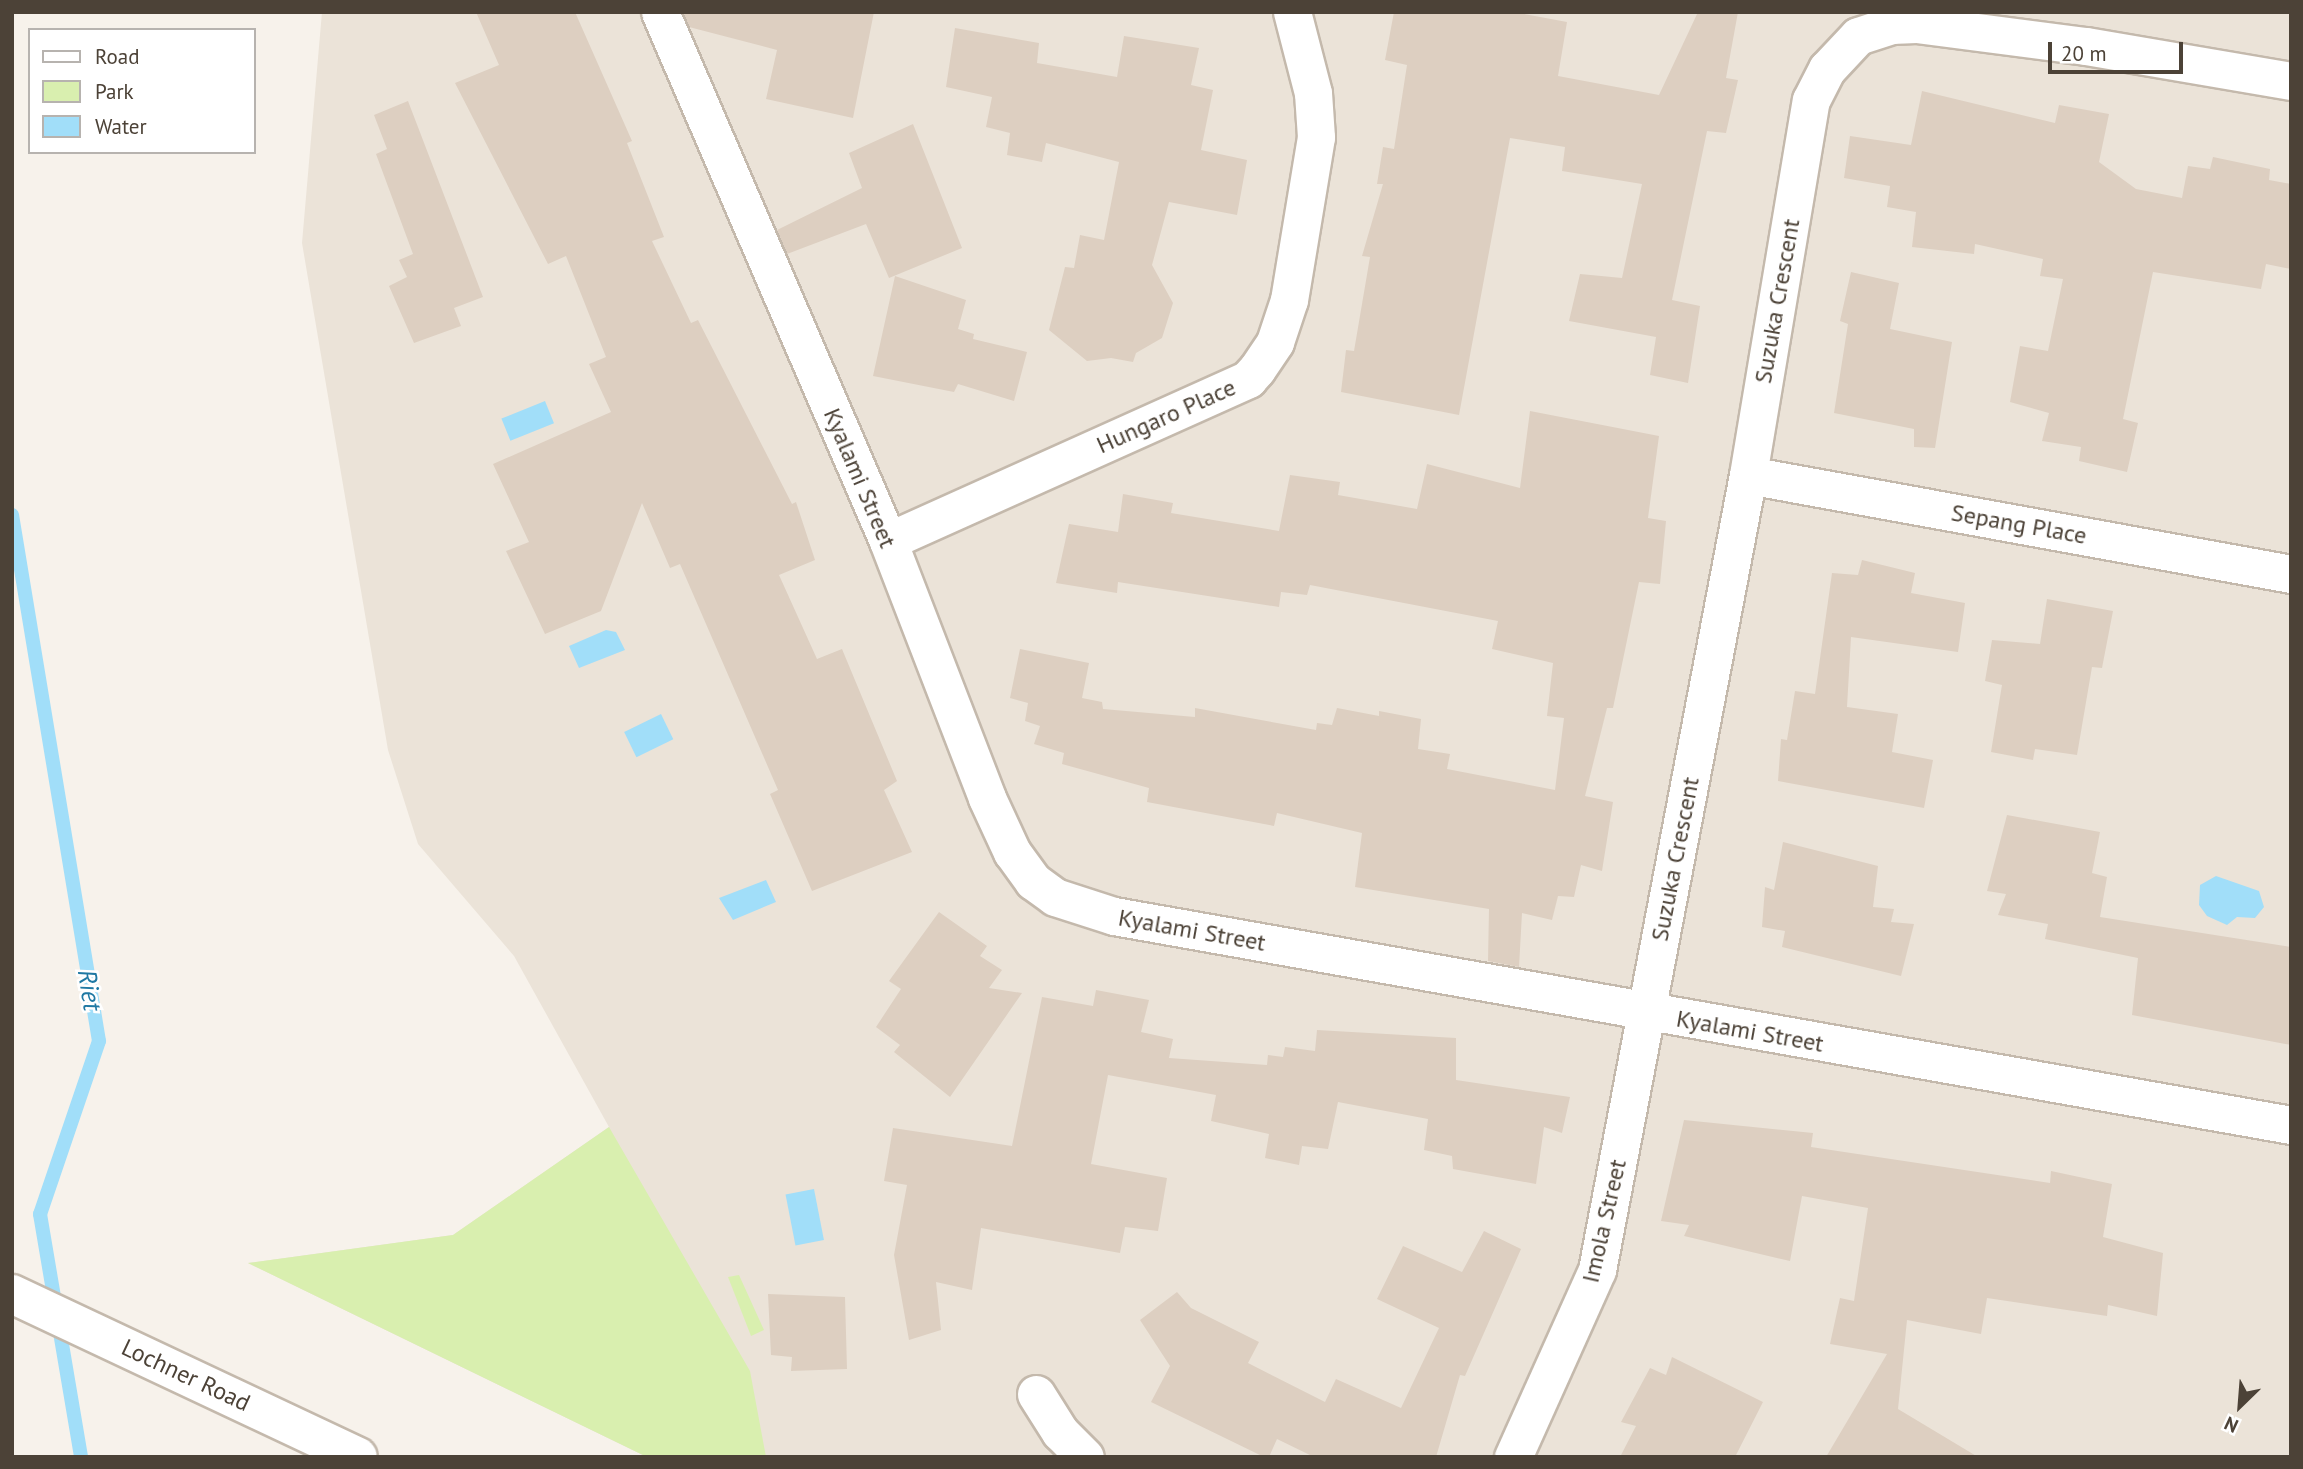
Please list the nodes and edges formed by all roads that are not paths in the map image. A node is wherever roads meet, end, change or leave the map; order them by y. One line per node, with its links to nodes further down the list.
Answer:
1 (660, 12): 5 (street, Kyalami Street)
2 (1292, 12): 5 (street, Hungaro Place)
3 (2291, 81): 4 (street, Suzuka Crescent)
4 (1748, 475): 6 (street, Sepang Place); 7 (street, Suzuka Crescent)
5 (888, 541): 7 (street, Kyalami Street)
6 (2291, 574)
7 (1647, 1013): 8 (street, Kyalami Street); 13 (street, Imola Street)
8 (2291, 1125)
9 (12, 1294): 11 (street, Lochner Road)
10 (1036, 1394): 12 (street)
11 (358, 1457)
12 (1086, 1457)
13 (1513, 1457)

